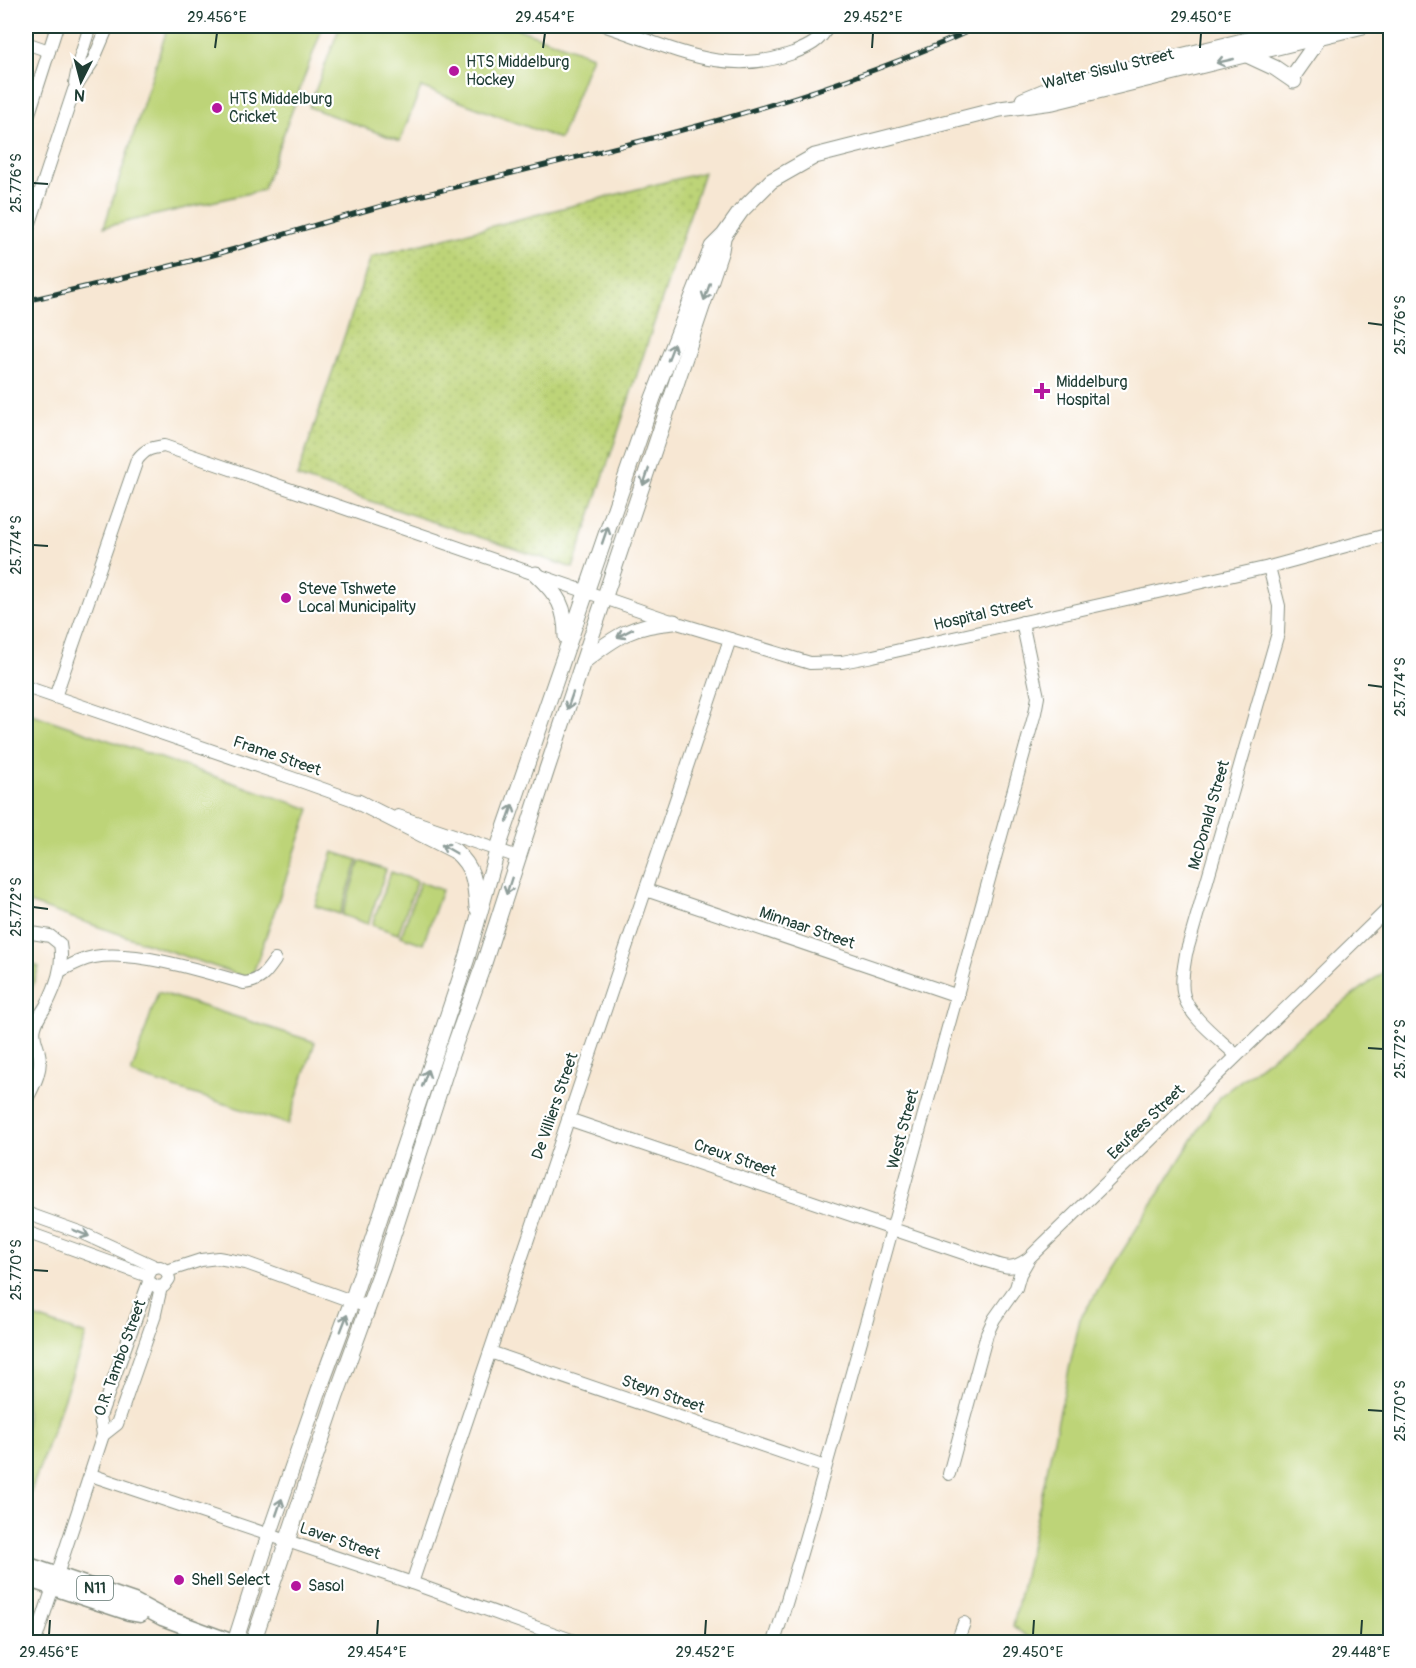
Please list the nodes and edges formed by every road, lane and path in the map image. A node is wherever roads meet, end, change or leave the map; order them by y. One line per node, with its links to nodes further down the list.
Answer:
1 (57, 26): 12 (street)
2 (90, 26): 14 (street)
3 (108, 26): 14 (street)
4 (606, 26): 5 (street)
5 (828, 26)
6 (1254, 26): 11 (main road)
7 (1305, 26): 11 (main road, Walter Sisulu Street)
8 (1363, 26): 9 (main road, Walter Sisulu Street)
9 (1319, 35): 13 (main road, Walter Sisulu Street); 13 (main road)
10 (26, 43): 12 (street)
11 (1236, 44): 15 (main road, Walter Sisulu Street)
12 (49, 51): 16 (street)
13 (1247, 55): 15 (main road, Walter Sisulu Street, one-way to 15)
14 (74, 90): 17 (street)
15 (1000, 109): 18 (main road, Walter Sisulu Street)
16 (26, 123)
17 (26, 235)
18 (724, 236): 22 (main road, Walter Sisulu Street, one-way to 18); 23 (main road, one-way to 23)
19 (1390, 534): 20 (street, Hospital Street)
20 (1269, 567): 25 (street, Hospital Street); 43 (street, McDonald Street)
21 (536, 574): 22 (street, Hospital Street); 27 (main road); 30 (street, Hospital Street)
22 (586, 591): 23 (street, Hospital Street); 27 (main road, Walter Sisulu Street)
23 (605, 597): 24 (street, Hospital Street); 28 (main road)
24 (674, 622): 26 (street, Hospital Street); 28 (main road, one-way to 28)
25 (1022, 622): 26 (street, Hospital Street); 42 (street, West Street)
26 (729, 639): 34 (street, De Villiers Street)
27 (566, 649): 32 (main road, Walter Sisulu Street, one-way to 27)
28 (584, 662): 33 (main road, one-way to 33)
29 (26, 687): 30 (street, Frame Street)
30 (55, 697): 31 (street, Frame Street)
31 (358, 802): 32 (street, Frame Street); 36 (main road, one-way to 31)
32 (497, 851): 33 (street, Frame Street); 36 (main road, Walter Sisulu Street)
33 (518, 857): 40 (main road, one-way to 40)
34 (646, 890): 42 (street, Minnaar Street); 46 (street, De Villiers Street)
35 (1390, 907): 43 (street, Eeufees Street)
36 (478, 917): 38 (main road, Walter Sisulu Street)
37 (26, 933): 41 (street)
38 (467, 957): 40 (main road); 45 (main road, Walter Sisulu Street, one-way to 38)
39 (275, 960): 41 (street)
40 (484, 963): 47 (main road)
41 (60, 971): 44 (street)
42 (958, 996): 49 (street, West Street)
43 (1236, 1055): 51 (street, Eeufees Street)
44 (26, 1101)
45 (412, 1118): 47 (main road); 53 (main road, Walter Sisulu Street)
46 (567, 1119): 49 (street, Creux Street); 57 (street, De Villiers Street)
47 (428, 1124): 54 (main road)
48 (26, 1213): 52 (street, one-way to 52)
49 (892, 1228): 51 (street); 59 (street, West Street)
50 (26, 1232): 52 (street)
51 (1028, 1259): 60 (street)
52 (156, 1277): 53 (street); 55 (street, O.R. Tambo Street); 56 (street, O.R. Tambo Street)
53 (352, 1301): 54 (street); 62 (main road, Walter Sisulu Street, one-way to 53)
54 (368, 1307): 63 (main road)
55 (125, 1345): 56 (street); 58 (street, O.R. Tambo Street)
56 (142, 1351): 58 (street, O.R. Tambo Street)
57 (490, 1352): 59 (street, Steyn Street); 67 (street, De Villiers Street)
58 (103, 1435): 61 (street, O.R. Tambo Street)
59 (825, 1467): 74 (street, West Street)
60 (949, 1474)
61 (91, 1475): 62 (street, Laver Street); 66 (street, O.R. Tambo Street)
62 (269, 1535): 63 (street, Laver Street); 71 (main road, Walter Sisulu Street)
63 (286, 1540): 67 (street, Laver Street); 72 (main road)
64 (26, 1565): 66 (highway, N11)
65 (26, 1578): 66 (highway, N11)
66 (56, 1582): 69 (street, O.R. Tambo Street); 70 (highway, N11)
67 (412, 1583): 73 (street, Laver Street)
68 (964, 1623): 75 (street)
69 (35, 1642)
70 (230, 1642)
71 (235, 1642)
72 (253, 1642)
73 (578, 1642)
74 (774, 1642)
75 (957, 1642)

